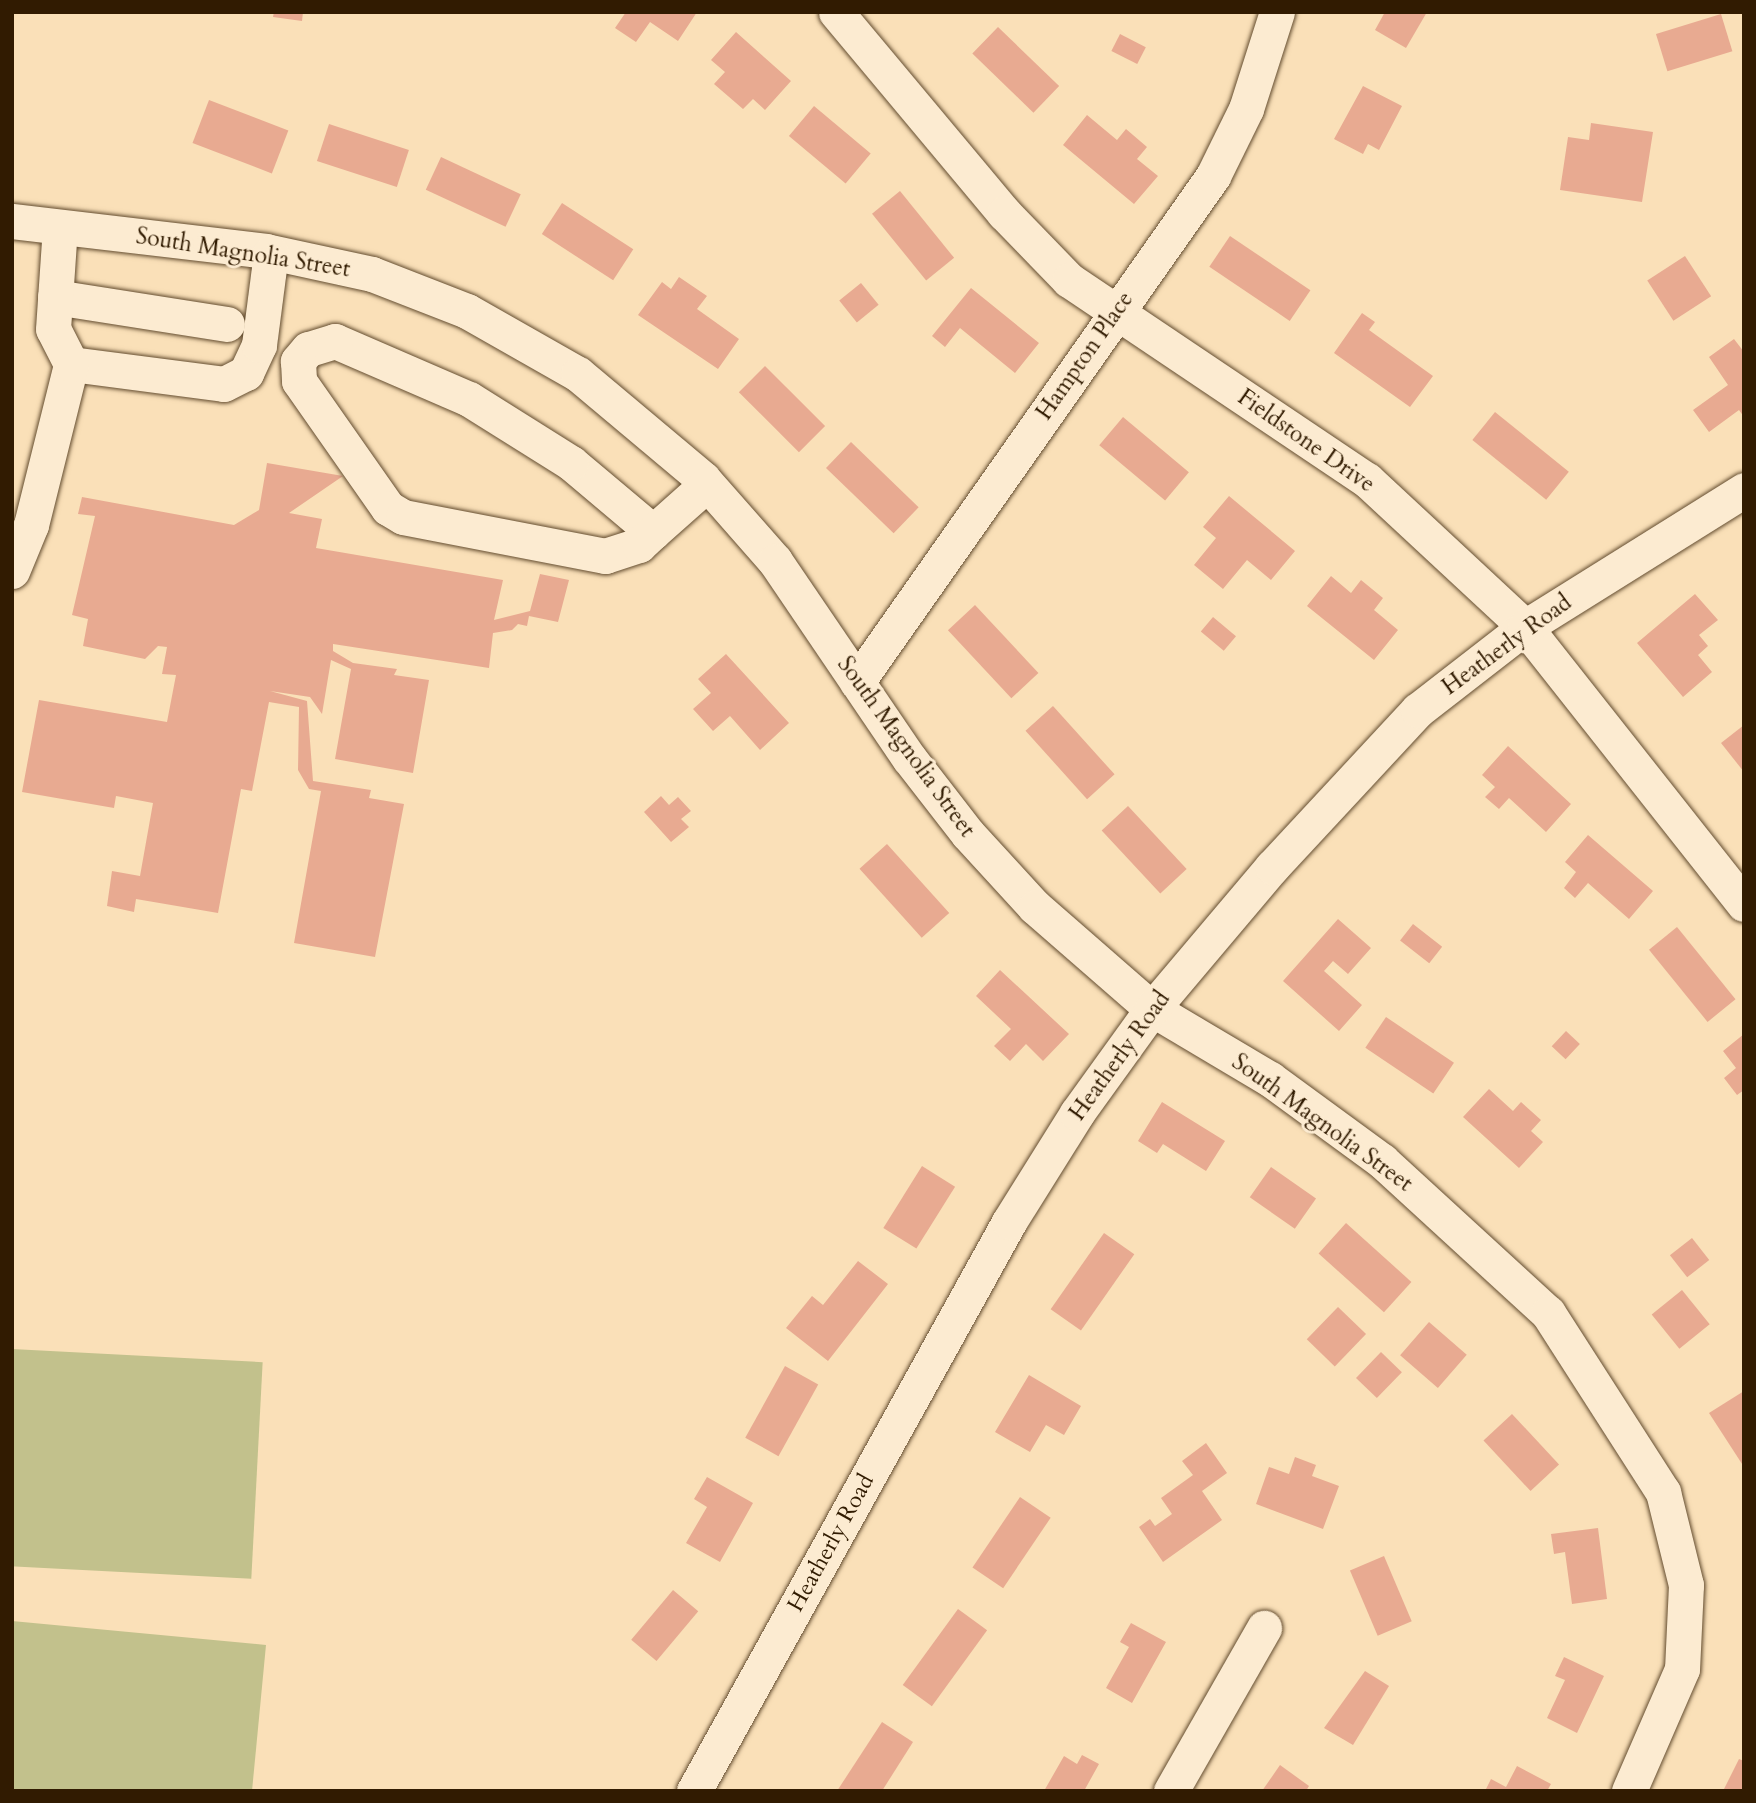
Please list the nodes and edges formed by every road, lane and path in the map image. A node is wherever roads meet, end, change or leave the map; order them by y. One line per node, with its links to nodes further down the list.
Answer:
1 (836, 12): 7 (street, Fieldstone Drive)
2 (1277, 12): 7 (street, Hampton Place)
3 (12, 221): 4 (street, South Magnolia Street)
4 (60, 226): 5 (street, South Magnolia Street); 6 (street)
5 (271, 253): 9 (street); 10 (street, South Magnolia Street)
6 (55, 297): 8 (street); 9 (street)
7 (1115, 314): 14 (street, Fieldstone Drive); 15 (street, Hampton Place)
8 (227, 324)
9 (71, 364): 13 (street)
10 (707, 484): 12 (street); 15 (street, South Magnolia Street)
11 (1744, 490): 14 (street, Heatherly Road)
12 (653, 532): 12 (street)
13 (12, 571)
14 (1525, 626): 16 (street, Fieldstone Drive); 17 (street, Heatherly Road)
15 (857, 682): 17 (street, South Magnolia Street)
16 (1744, 904)
17 (1152, 1009): 19 (street, Heatherly Road); 21 (street, South Magnolia Street)
18 (1264, 1628): 20 (street)
19 (694, 1791)
20 (1171, 1791)
21 (1629, 1791)

